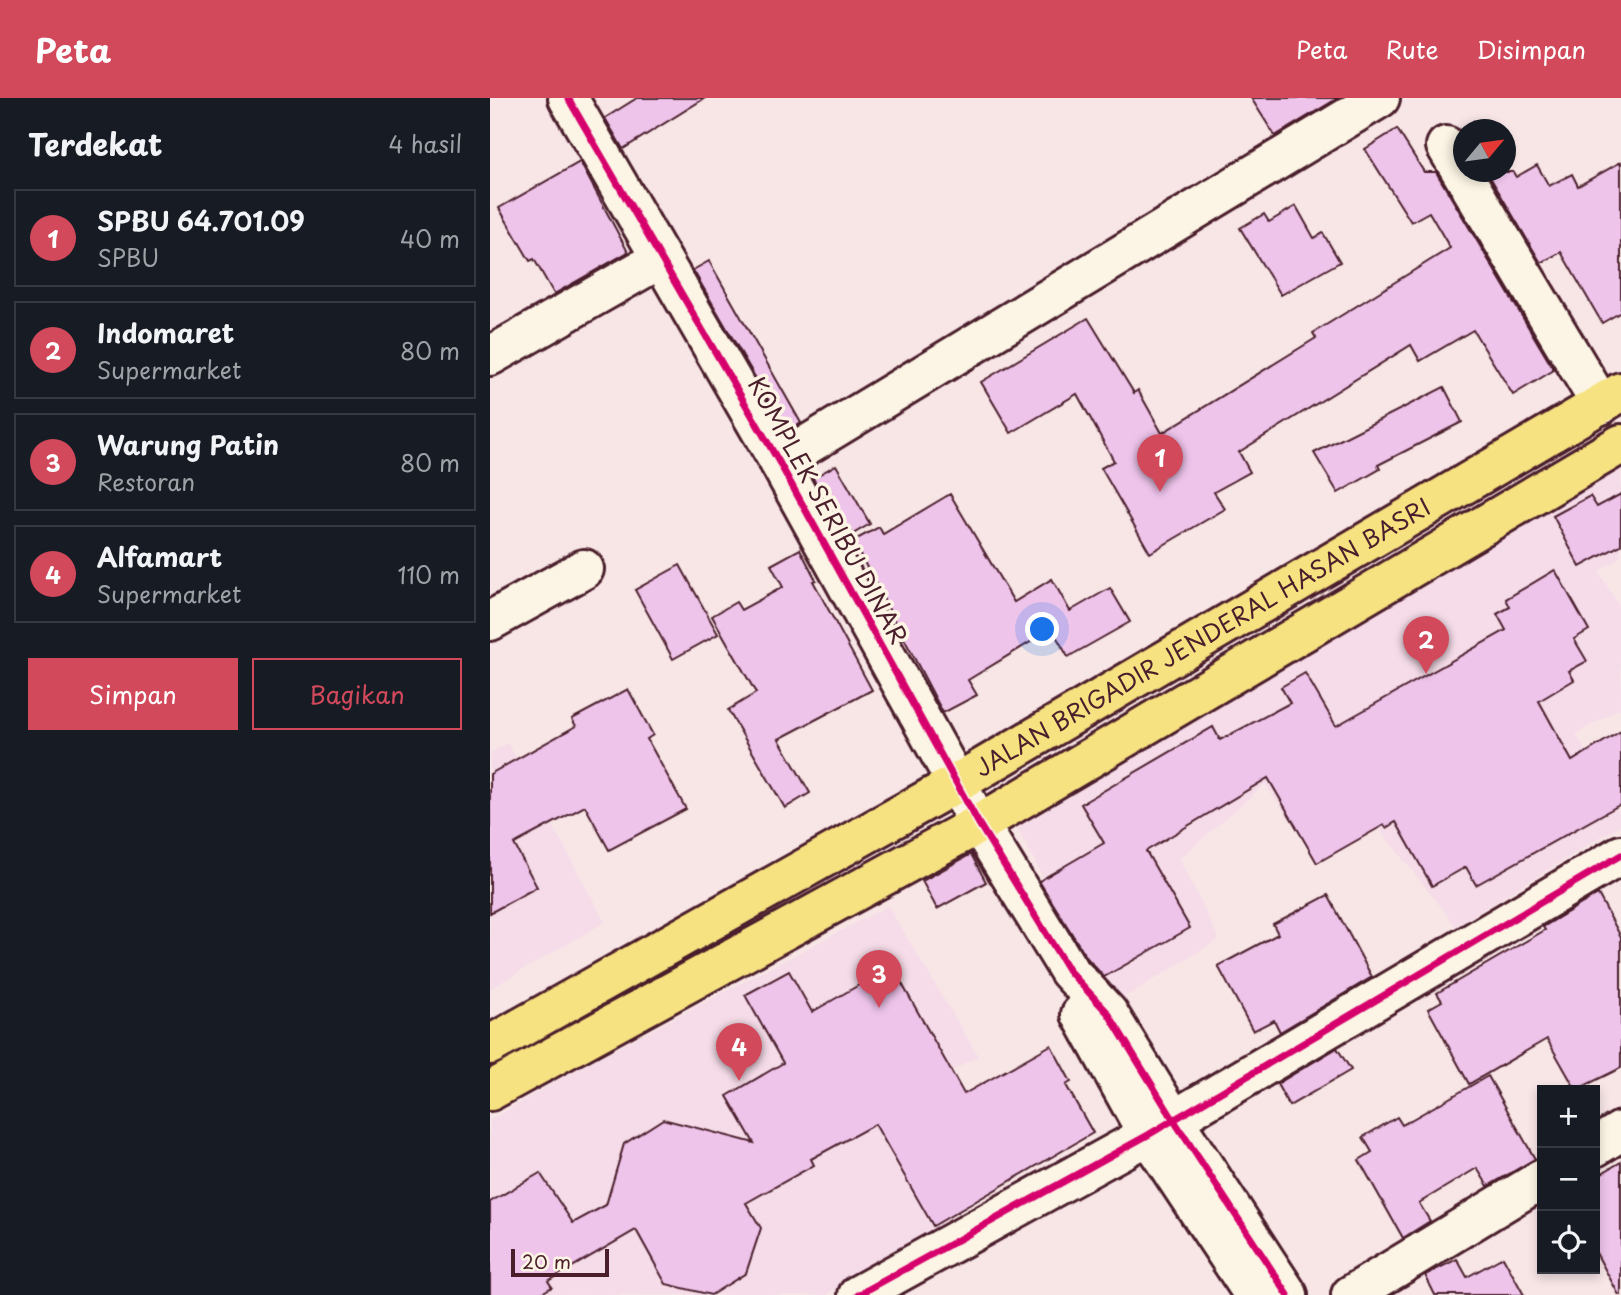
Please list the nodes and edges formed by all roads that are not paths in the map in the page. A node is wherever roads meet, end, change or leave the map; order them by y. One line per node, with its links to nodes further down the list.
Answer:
1 (1380, 98): 8 (street)
2 (576, 101): 4 (street, KOMPLEK SERIBU DINAR)
3 (1446, 146): 6 (street)
4 (660, 259): 5 (street); 8 (street, KOMPLEK SERIBU DINAR)
5 (490, 356)
6 (1611, 399): 11 (highway, JALAN BRIGADIR JENDERAL HASAN BASRI)
7 (1621, 444): 12 (highway, JALAN BRIGADIR JENDERAL HASAN BASRI)
8 (779, 462): 11 (street, KOMPLEK SERIBU DINAR)
9 (584, 569): 10 (street)
10 (490, 621)
11 (957, 783): 12 (street, KOMPLEK SERIBU DINAR); 14 (highway, JALAN BRIGADIR JENDERAL HASAN BASRI)
12 (979, 824): 15 (highway, JALAN BRIGADIR JENDERAL HASAN BASRI); 18 (street, KOMPLEK SERIBU DINAR)
13 (1621, 855): 18 (street)
14 (794, 875): 15 (highway); 16 (highway, JALAN BRIGADIR JENDERAL HASAN BASRI)
15 (816, 911): 17 (highway, JALAN BRIGADIR JENDERAL HASAN BASRI)
16 (490, 1045)
17 (490, 1091)
18 (1160, 1127): 22 (street); 23 (street); 24 (street)
19 (1621, 1131): 20 (street)
20 (1600, 1144)
21 (1537, 1182): 25 (street)
22 (858, 1295)
23 (1254, 1295)
24 (1287, 1295)
25 (1350, 1295)

